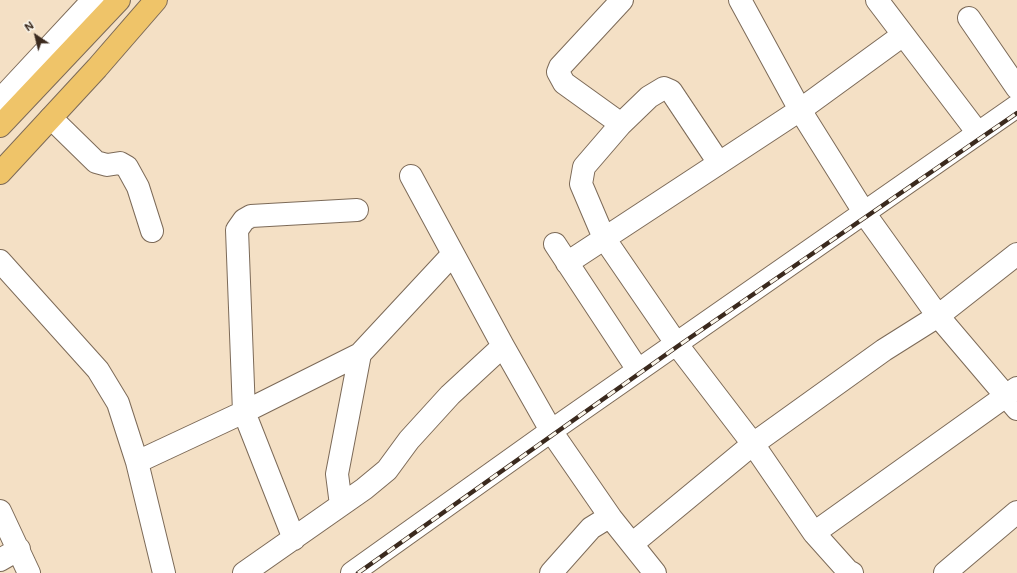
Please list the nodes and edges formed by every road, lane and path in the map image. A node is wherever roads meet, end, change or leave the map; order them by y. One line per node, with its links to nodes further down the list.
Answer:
1 (93, 0): 9 (street)
2 (119, 0): 14 (highway)
3 (156, 0): 12 (highway)
4 (622, 0): 13 (street)
5 (740, 0): 11 (street)
6 (877, 0): 8 (street)
7 (969, 18): 10 (street)
8 (903, 35): 11 (street); 15 (street)
9 (0, 100)
10 (1016, 104): 15 (street)
11 (800, 110): 16 (street); 20 (street)
12 (51, 118): 17 (highway); 21 (street)
13 (621, 124): 16 (street); 22 (street)
14 (0, 126)
15 (978, 133): 20 (street)
16 (719, 163): 22 (street)
17 (0, 173)
18 (411, 176): 24 (street)
19 (356, 210): 34 (street)
20 (864, 212): 28 (street); 29 (street)
21 (152, 231)
22 (604, 238): 27 (street); 29 (street)
23 (555, 244): 27 (street)
24 (453, 254): 30 (street); 31 (street)
25 (1017, 254): 28 (street)
26 (0, 261): 37 (street)
27 (567, 263): 32 (street)
28 (938, 316): 33 (street); 36 (street)
29 (676, 344): 32 (street); 36 (street)
30 (503, 346): 35 (street); 38 (street)
31 (360, 354): 34 (street); 38 (street)
32 (638, 370): 35 (street)
33 (1013, 398): 42 (street)
34 (244, 412): 37 (street); 43 (street)
35 (551, 430): 41 (street); 51 (street)
36 (753, 444): 42 (street); 44 (street)
37 (137, 462): 49 (street)
38 (341, 505): 43 (street)
39 (0, 511): 45 (street)
40 (1017, 512): 54 (street)
41 (611, 518): 44 (street); 52 (street)
42 (814, 533): 47 (street)
43 (294, 539): 50 (street)
44 (632, 544): 53 (street)
45 (19, 549): 46 (street); 48 (street)
46 (0, 560)
47 (849, 572)
48 (29, 573)
49 (164, 573)
50 (244, 573)
51 (352, 573)
52 (551, 573)
53 (656, 573)
54 (945, 573)

